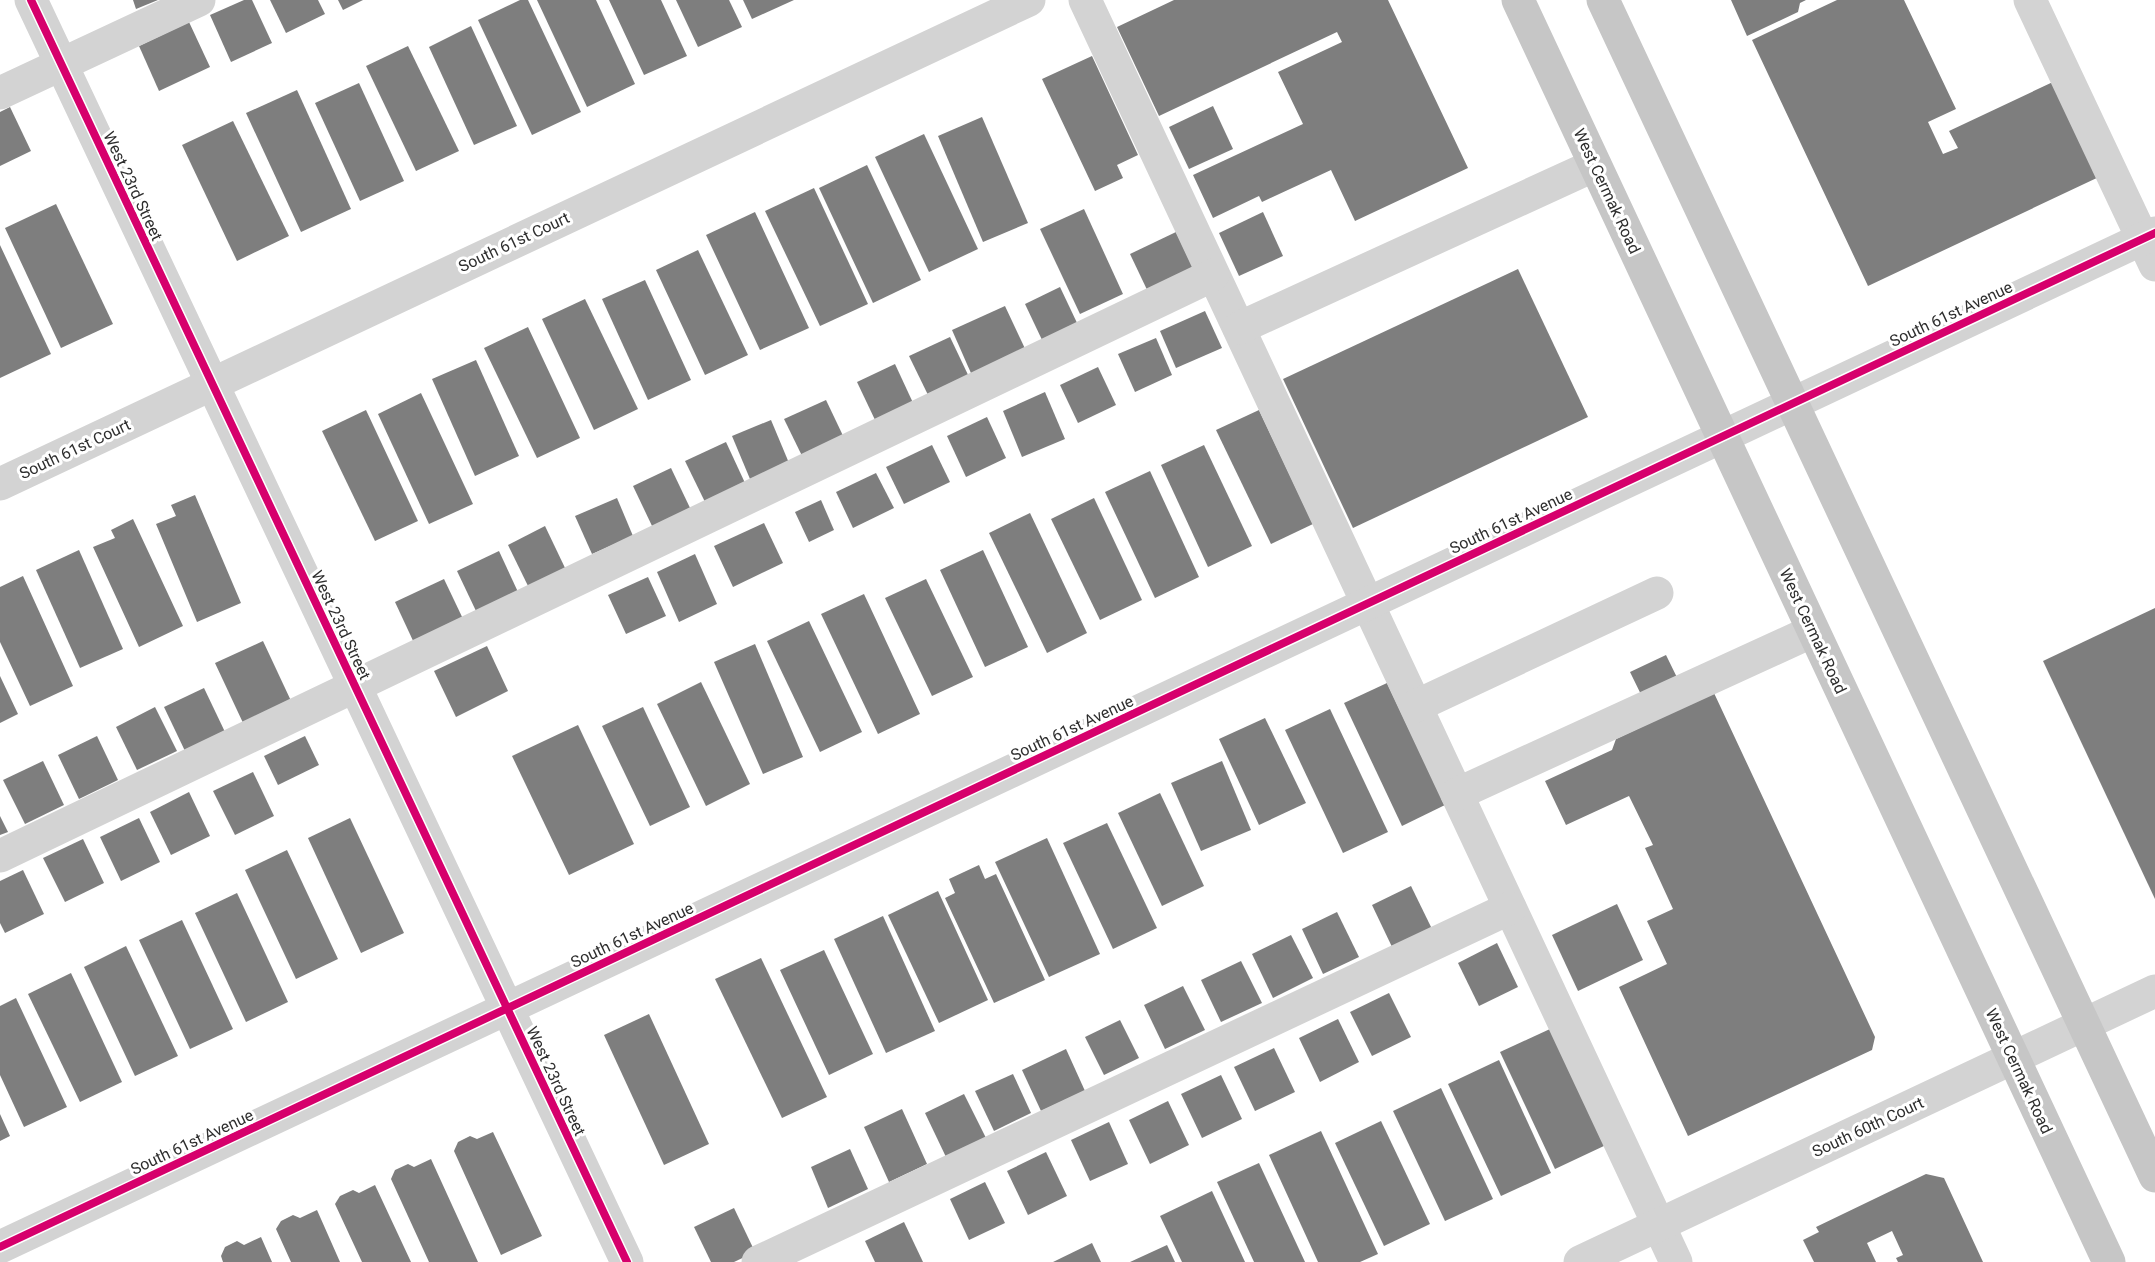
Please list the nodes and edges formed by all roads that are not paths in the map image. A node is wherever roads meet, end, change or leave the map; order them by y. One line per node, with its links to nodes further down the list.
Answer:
1 (31, 0): 8 (street, West 23rd Street)
2 (199, 0): 8 (street)
3 (1029, 0): 14 (street, South 61st Court)
4 (1085, 0): 12 (street)
5 (1518, 0): 10 (main road, West Cermak Road)
6 (1603, 0): 15 (main road)
7 (2030, 0): 11 (street)
8 (61, 64): 9 (street); 14 (street, West 23rd Street)
9 (0, 93)
10 (1595, 165): 13 (street); 16 (main road, West Cermak Road)
11 (2151, 246): 15 (street, South 61st Avenue)
12 (1213, 275): 13 (street); 21 (street)
13 (1239, 328): 19 (street)
14 (212, 385): 17 (street, South 61st Court); 21 (street, West 23rd Street)
15 (1791, 404): 16 (street, South 61st Avenue); 28 (main road)
16 (1721, 437): 19 (street, South 61st Avenue); 20 (main road, West Cermak Road)
17 (0, 484)
18 (1657, 593): 22 (street)
19 (1368, 603): 22 (street); 27 (street, South 61st Avenue)
20 (1813, 632): 23 (street); 29 (main road, West Cermak Road)
21 (355, 686): 24 (street); 27 (street, West 23rd Street)
22 (1416, 705): 23 (street)
23 (1457, 794): 25 (street)
24 (0, 856)
25 (1510, 908): 31 (street); 34 (street)
26 (2155, 991): 28 (street, South 60th Court)
27 (507, 1008): 32 (street, South 61st Avenue); 33 (street, West 23rd Street)
28 (2083, 1024): 29 (street, South 60th Court); 30 (main road)
29 (2013, 1059): 31 (street, South 60th Court); 37 (main road, West Cermak Road)
30 (2155, 1176)
31 (1659, 1225): 35 (street, South 60th Court); 36 (street)
32 (0, 1247)
33 (627, 1262)
34 (758, 1262)
35 (1580, 1262)
36 (1676, 1262)
37 (2109, 1262)

